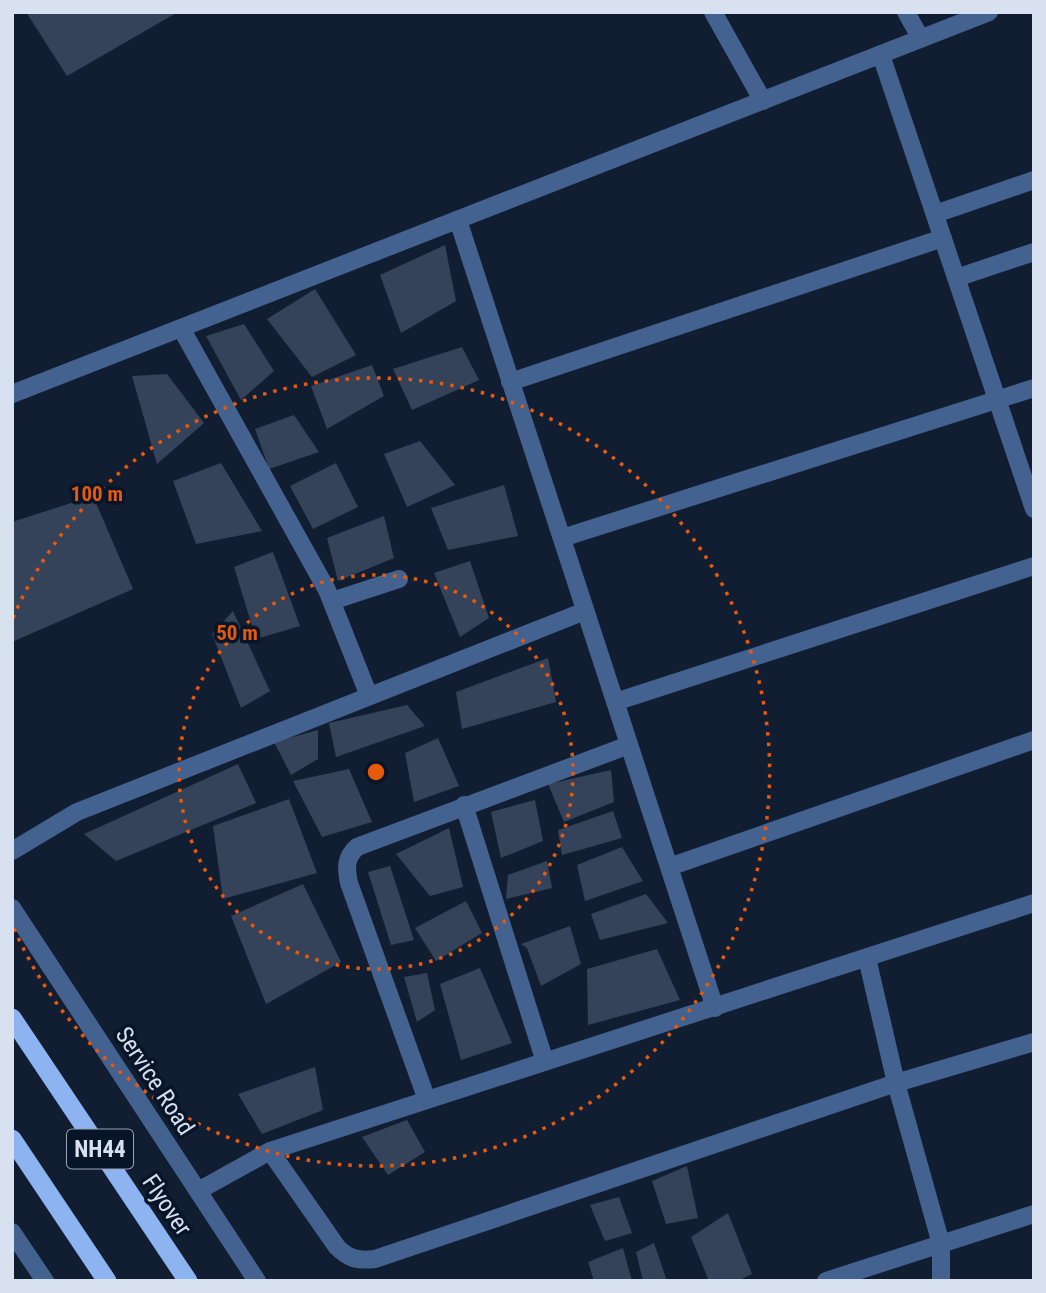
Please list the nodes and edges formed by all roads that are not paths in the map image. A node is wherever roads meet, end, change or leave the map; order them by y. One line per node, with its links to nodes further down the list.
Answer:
1 (713, 12): 6 (street)
2 (906, 12): 4 (street)
3 (989, 12): 4 (street)
4 (921, 39): 5 (street)
5 (881, 55): 6 (street); 8 (street)
6 (763, 101): 9 (street)
7 (1034, 180): 8 (street)
8 (935, 214): 10 (street)
9 (458, 220): 13 (street); 14 (street)
10 (943, 238): 12 (street); 14 (street)
11 (1034, 252): 12 (street)
12 (956, 278): 17 (street)
13 (181, 328): 16 (street); 22 (street)
14 (510, 382): 19 (street)
15 (1034, 388): 17 (street)
16 (12, 394)
17 (997, 400): 18 (street); 19 (street)
18 (1034, 509)
19 (562, 538): 23 (street)
20 (1034, 566): 25 (street)
21 (399, 579): 22 (street)
22 (332, 601): 24 (street)
23 (585, 611): 24 (street); 25 (street)
24 (369, 696): 29 (street)
25 (615, 702): 27 (street)
26 (1034, 740): 30 (street)
27 (629, 745): 28 (street); 30 (street)
28 (464, 806): 37 (street); 39 (street)
29 (12, 851)
30 (669, 867): 34 (street)
31 (1034, 903): 33 (street)
32 (12, 908): 42 (street, Service Road)
33 (867, 958): 34 (street); 38 (street)
34 (715, 1008): 37 (street)
35 (12, 1018): 48 (highway, Flyover / NH44)
36 (1034, 1042): 38 (street)
37 (545, 1062): 39 (street)
38 (896, 1083): 41 (street); 45 (street)
39 (427, 1100): 41 (street)
40 (12, 1139): 47 (highway, NH44)
41 (270, 1151): 42 (street)
42 (198, 1191): 49 (street, Service Road)
43 (1034, 1214): 45 (street)
44 (12, 1233): 46 (street)
45 (941, 1244): 50 (street); 51 (street)
46 (45, 1281)
47 (107, 1281)
48 (188, 1281)
49 (257, 1281)
50 (826, 1281)
51 (941, 1281)

